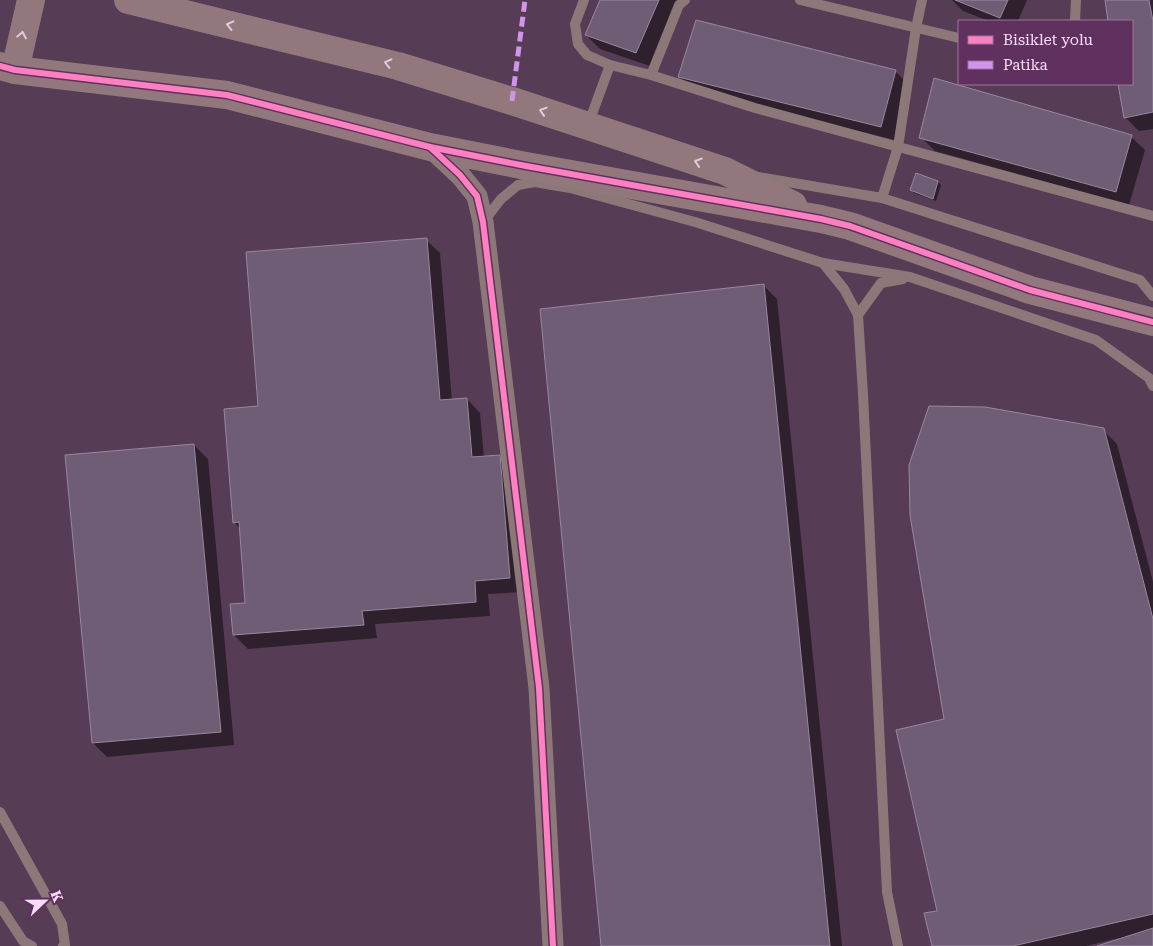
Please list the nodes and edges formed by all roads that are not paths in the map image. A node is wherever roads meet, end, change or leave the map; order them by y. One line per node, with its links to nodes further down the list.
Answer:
1 (31, 0): 12 (street, one-way to 1)
2 (128, 0): 14 (street, one-way to 2)
3 (584, 0): 11 (lane)
4 (685, 0): 13 (lane)
5 (800, 0): 9 (lane)
6 (922, 0): 9 (lane)
7 (1076, 0): 8 (lane)
8 (1075, 20)
9 (916, 28): 10 (lane); 16 (lane)
10 (958, 38)
11 (610, 65): 13 (lane); 14 (lane)
12 (7, 68): 15 (street)
13 (651, 75): 16 (lane)
14 (588, 126): 17 (street, one-way to 14)
15 (430, 147): 20 (street); 21 (street)
16 (898, 147): 18 (lane); 19 (lane)
17 (725, 171): 18 (lane); 20 (street)
18 (882, 198): 24 (lane)
19 (1153, 216)
20 (821, 219): 26 (street)
21 (483, 222): 22 (lane); 32 (street)
22 (823, 262): 23 (lane); 25 (lane)
23 (910, 277): 25 (lane); 27 (lane)
24 (1153, 296)
25 (858, 315): 33 (lane)
26 (1153, 322)
27 (1153, 386)
28 (0, 812): 31 (lane)
29 (0, 906): 30 (lane)
30 (32, 946)
31 (63, 946)
32 (554, 946)
33 (898, 946)

